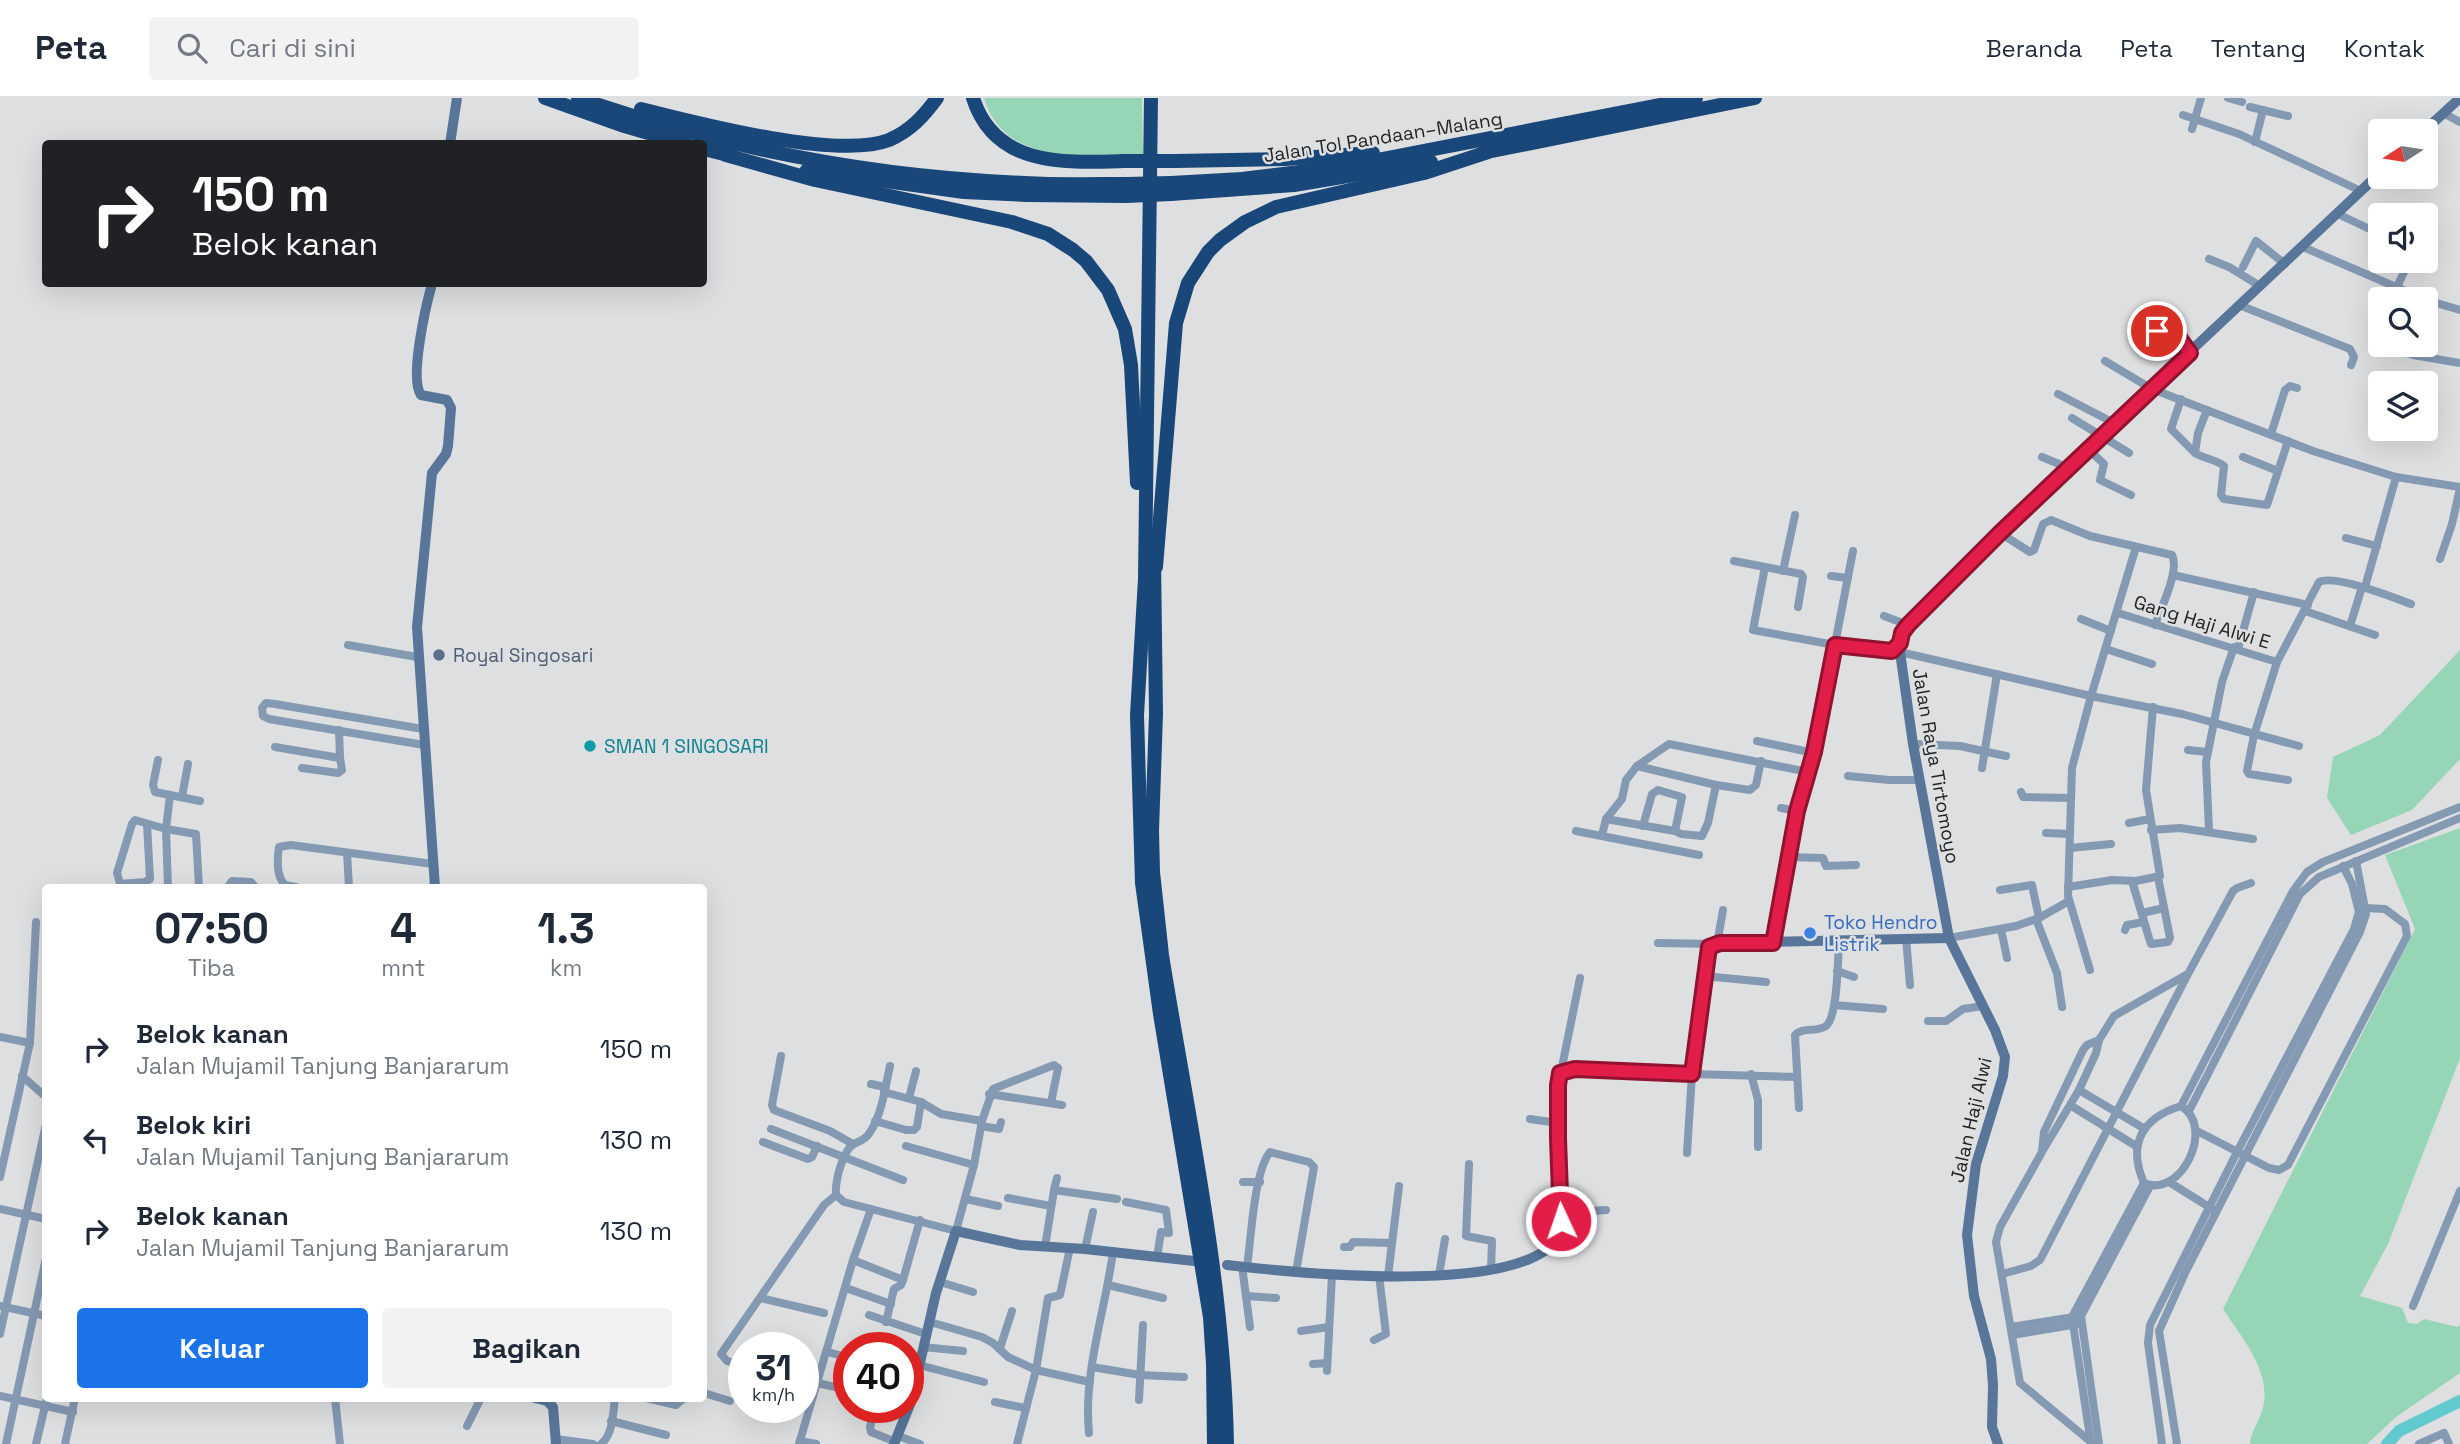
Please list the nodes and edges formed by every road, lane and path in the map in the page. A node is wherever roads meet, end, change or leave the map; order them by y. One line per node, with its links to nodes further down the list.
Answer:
1 (457, 98): 22 (street)
2 (545, 98): 23 (highway)
3 (578, 98): 29 (highway, Jalan Tol Pandaan–Malang)
4 (599, 98): 5 (highway)
5 (937, 98)
6 (973, 98): 25 (highway, bridge)
7 (1151, 98): 83 (highway)
8 (1159, 98): 83 (highway)
9 (1696, 98): 25 (highway, Jalan Tol Pandaan–Malang)
10 (1755, 98): 25 (highway, Jalan Tol Pandaan–Malang)
11 (2201, 98): 18 (street)
12 (2228, 98): 14 (street)
13 (2460, 98): 15 (street)
14 (2263, 110): 17 (street); 24 (street)
15 (2443, 113): 19 (street); 20 (street)
16 (2183, 115): 18 (street)
17 (2288, 117)
18 (2195, 119): 21 (street); 24 (street)
19 (2437, 119)
20 (2460, 122)
21 (2192, 129)
22 (451, 140)
23 (672, 140)
24 (2255, 142): 30 (street)
25 (1485, 146): 29 (highway, Jalan Tol Pandaan–Malang, bridge); 83 (highway)
26 (707, 150): 27 (highway, Jalan Tol Pandaan–Malang)
27 (726, 155): 29 (highway, Jalan Tol Pandaan–Malang); 83 (highway)
28 (2368, 184): 30 (street, Jalan Raya Tirtomoyo)
29 (1126, 190)
30 (2361, 191): 31 (street, Jalan Raya Tirtomoyo)
31 (2338, 214): 32 (street); 33 (street, Jalan Raya Tirtomoyo)
32 (2368, 228)
33 (2303, 247): 35 (street, Jalan Raya Tirtomoyo); 40 (street)
34 (2209, 259): 38 (street)
35 (2285, 264): 36 (street); 38 (street, Jalan Raya Tirtomoyo)
36 (2243, 267)
37 (2403, 273): 40 (street)
38 (2260, 286): 42 (street, Jalan Raya Tirtomoyo)
39 (431, 287): 102 (street)
40 (2397, 287)
41 (2438, 304): 43 (street)
42 (2239, 306): 45 (street, Jalan Raya Tirtomoyo); 49 (street)
43 (2460, 310)
44 (2157, 331): 45 (street)
45 (2190, 353): 50 (street, Jalan Raya Tirtomoyo)
46 (2425, 357): 48 (street)
47 (2105, 361): 50 (street)
48 (2460, 363)
49 (2351, 365)
50 (2151, 388): 53 (street); 56 (street, Jalan Raya Tirtomoyo)
51 (2297, 388): 58 (street)
52 (2058, 394): 56 (street)
53 (2181, 399): 54 (street); 62 (street)
54 (2207, 411): 58 (street); 62 (street)
55 (2072, 418): 57 (street)
56 (2115, 424): 57 (street, Jalan Raya Tirtomoyo)
57 (2104, 435): 60 (street, Jalan Raya Tirtomoyo); 61 (street)
58 (2271, 435): 59 (street)
59 (2288, 441): 66 (street); 67 (street)
60 (2088, 449): 65 (street, Jalan Raya Tirtomoyo); 69 (street)
61 (2129, 453)
62 (2195, 453): 66 (street)
63 (2042, 457): 65 (street)
64 (2243, 457): 66 (street)
65 (2069, 468): 71 (street, Jalan Raya Tirtomoyo)
66 (2278, 471)
67 (2396, 477): 68 (street); 73 (street)
68 (2460, 488): 76 (street)
69 (2132, 495)
70 (1795, 515): 79 (street)
71 (2000, 533): 74 (street); 92 (street, Jalan Raya Tirtomoyo)
72 (2346, 538): 73 (street)
73 (2377, 546): 84 (street)
74 (2136, 547): 80 (street); 89 (street)
75 (1853, 551): 82 (street)
76 (2440, 559)
77 (1734, 561): 78 (street)
78 (1765, 567): 79 (street); 98 (street)
79 (1783, 571): 87 (street)
80 (2173, 575): 85 (street); 93 (street)
81 (1831, 576): 82 (street)
82 (1848, 578): 98 (street)
83 (1150, 580): 396 (highway); 397 (highway)
84 (2363, 587): 86 (street); 88 (street); 94 (street)
85 (2254, 592): 88 (street); 99 (street)
86 (2411, 604)
87 (1798, 607)
88 (2306, 608): 94 (street); 103 (street)
89 (2118, 612): 93 (street, Gang Haji Alwi E); 95 (street)
90 (1884, 616): 92 (street)
91 (2081, 619): 95 (street)
92 (1908, 625): 100 (street, Jalan Raya Tirtomoyo)
93 (2155, 625): 99 (street, Gang Haji Alwi E)
94 (2350, 626): 96 (street)
95 (2111, 631): 101 (street)
96 (2375, 635)
97 (348, 645): 102 (street)
98 (1835, 645): 100 (street); 118 (street)
99 (2236, 648): 103 (street, Gang Haji Alwi E); 108 (street)
100 (1897, 649): 105 (street); 113 (street, Jalan Raya Tirtomoyo)
101 (2106, 649): 104 (street); 106 (street)
102 (417, 657): 109 (street)
103 (2277, 662): 111 (street)
104 (2152, 664)
105 (1997, 674): 106 (street); 120 (street)
106 (2091, 696): 107 (street); 137 (street)
107 (2152, 707): 108 (street); 144 (street)
108 (2213, 722): 111 (street); 119 (street)
109 (423, 729): 110 (street); 114 (street)
110 (339, 730): 114 (street); 122 (street)
111 (2254, 735): 115 (street); 132 (street)
112 (1757, 741): 118 (street)
113 (1913, 744): 120 (street); 131 (street, Jalan Raya Tirtomoyo)
114 (424, 746): 166 (street)
115 (2300, 746)
116 (275, 747): 122 (street)
117 (2188, 750): 119 (street)
118 (1814, 752): 129 (street)
119 (2207, 752): 153 (street)
120 (1984, 753): 121 (street); 128 (street)
121 (2006, 756)
122 (340, 758): 127 (street)
123 (158, 760): 135 (street)
124 (1761, 761): 126 (street); 129 (street); 133 (street)
125 (188, 764): 136 (street)
126 (1637, 766): 133 (street); 143 (street)
127 (302, 768)
128 (1982, 768)
129 (1808, 772): 141 (street)
130 (1848, 776): 131 (street)
131 (1919, 780): 195 (street, Jalan Raya Tirtomoyo)
132 (2288, 780)
133 (1716, 785): 154 (street)
134 (2021, 792): 137 (street)
135 (170, 795): 136 (street); 149 (street)
136 (182, 797): 138 (street)
137 (2070, 797): 156 (street)
138 (200, 801)
139 (2460, 807): 145 (street)
140 (1781, 808): 141 (street)
141 (1797, 811): 164 (street)
142 (2460, 818): 150 (street)
143 (1606, 819): 148 (street); 157 (street)
144 (2150, 819): 146 (street); 151 (street)
145 (2430, 819): 150 (street); 183 (street)
146 (2129, 823)
147 (147, 824): 149 (street); 172 (street); 173 (street)
148 (1643, 826): 154 (street); 154 (street)
149 (166, 829): 174 (street); 175 (street)
150 (2435, 829): 165 (street)
151 (2151, 830): 153 (street); 169 (street)
152 (1576, 831): 157 (street)
153 (2209, 831): 158 (street)
154 (1678, 833): 161 (street)
155 (2046, 833): 156 (street)
156 (2070, 834): 160 (street)
157 (1602, 835): 161 (street)
158 (2253, 839)
159 (2111, 844): 160 (street)
160 (2070, 848): 181 (street)
161 (1678, 849): 163 (street)
162 (347, 853): 166 (street); 178 (street); 179 (street)
163 (1699, 855)
164 (1789, 857): 167 (street); 198 (street)
165 (2356, 861): 168 (street); 186 (street)
166 (433, 864): 180 (street)
167 (1856, 865)
168 (2343, 866): 183 (street); 193 (street)
169 (2158, 877): 170 (street); 185 (street)
170 (2132, 881): 181 (street); 189 (street)
171 (2251, 883): 203 (street)
172 (120, 884)
173 (133, 884)
174 (168, 884)
175 (200, 884)
176 (230, 884): 177 (street)
177 (253, 884)
178 (284, 884)
179 (349, 884)
180 (435, 884)
181 (2068, 887): 184 (street)
182 (2000, 890): 188 (street)
183 (2296, 892): 239 (street)
184 (2069, 901): 188 (street); 201 (street)
185 (2164, 908): 189 (street); 189 (street)
186 (2365, 908): 193 (street); 261 (street)
187 (1723, 910): 199 (street)
188 (2037, 918): 191 (street); 213 (street)
189 (2143, 918): 192 (street)
190 (36, 922): 209 (street)
191 (2001, 929): 195 (street); 200 (street)
192 (2125, 930)
193 (2357, 931): 216 (street)
194 (1906, 938): 195 (street); 196 (street); 208 (street)
195 (1949, 938): 212 (street, Jalan Haji Alwi)
196 (1839, 940): 198 (street); 202 (street)
197 (1658, 943): 199 (street)
198 (1773, 943): 199 (street)
199 (1715, 944): 204 (street)
200 (2007, 958)
201 (2090, 970)
202 (1837, 971): 205 (street); 211 (street)
203 (2188, 974): 218 (street); 240 (street)
204 (1704, 976): 207 (street); 224 (street)
205 (1854, 977)
206 (1580, 978): 223 (street)
207 (1766, 982)
208 (1910, 985)
209 (34, 991): 210 (street); 219 (street)
210 (42, 994)
211 (1833, 1005): 214 (street); 227 (street)
212 (1983, 1006): 215 (street); 398 (street, Jalan Haji Alwi)
213 (2062, 1007)
214 (1883, 1009)
215 (1928, 1021)
216 (2302, 1036): 258 (street); 261 (street)
217 (0, 1037): 219 (street)
218 (2099, 1040): 230 (street); 257 (street)
219 (30, 1043): 226 (street)
220 (780, 1056): 252 (street)
221 (890, 1066): 229 (street)
222 (916, 1071): 233 (street)
223 (1561, 1072): 224 (street); 244 (street)
224 (1692, 1074): 225 (street); 259 (street)
225 (1751, 1074): 227 (street); 256 (street)
226 (22, 1076): 231 (street); 264 (street)
227 (1797, 1077): 238 (street)
228 (871, 1084): 229 (street)
229 (885, 1090): 233 (street); 242 (street)
230 (2079, 1090): 237 (street); 240 (street)
231 (42, 1094)
232 (989, 1094): 235 (street); 235 (street); 245 (street)
233 (909, 1098): 234 (street)
234 (922, 1102): 242 (street); 245 (street)
235 (1051, 1102): 236 (street)
236 (1062, 1105)
237 (2070, 1105): 247 (street); 257 (street)
238 (1799, 1108)
239 (2185, 1108): 248 (street); 249 (street)
240 (2116, 1112): 247 (street); 248 (street)
241 (1530, 1119): 244 (street)
242 (875, 1121): 252 (street)
243 (1001, 1122): 245 (street)
244 (1558, 1123): 284 (street)
245 (981, 1124): 263 (street)
246 (771, 1129): 253 (street)
247 (2109, 1129): 255 (street); 303 (street)
248 (2145, 1129): 255 (street)
249 (2197, 1131): 258 (street); 269 (street)
250 (42, 1141): 285 (street)
251 (763, 1143): 253 (street)
252 (853, 1144): 260 (street)
253 (817, 1146): 260 (street)
254 (906, 1146): 263 (street)
255 (2136, 1146): 270 (street)
256 (1758, 1147)
257 (2042, 1152): 303 (street)
258 (2237, 1152): 261 (street); 282 (street)
259 (1687, 1153)
260 (845, 1157): 266 (street); 274 (street)
261 (2246, 1157): 282 (street)
262 (1469, 1164): 301 (street)
263 (974, 1165): 276 (street)
264 (0, 1177)
265 (1057, 1178): 272 (street)
266 (904, 1180)
267 (1243, 1182): 268 (street)
268 (1260, 1182): 300 (street); 302 (street)
269 (2169, 1182): 270 (street); 282 (street)
270 (2147, 1184): 325 (street)
271 (1399, 1186): 290 (street)
272 (1054, 1190): 278 (street); 296 (street)
273 (2460, 1191): 318 (street)
274 (836, 1195): 280 (street); 315 (street)
275 (1008, 1198): 278 (street)
276 (966, 1199): 277 (street); 288 (street)
277 (998, 1206)
278 (1051, 1206): 291 (street)
279 (0, 1209): 285 (street)
280 (871, 1209): 287 (street); 297 (street)
281 (1606, 1210): 284 (street)
282 (2214, 1210): 333 (street); 335 (street)
283 (1093, 1212): 294 (street)
284 (1561, 1213): 301 (street)
285 (25, 1214): 286 (street); 319 (street)
286 (42, 1218)
287 (920, 1220): 288 (street); 308 (street)
288 (956, 1231): 291 (street); 309 (street)
289 (1445, 1239): 306 (street)
290 (1391, 1243): 292 (street); 305 (street)
291 (1045, 1247): 293 (street)
292 (1344, 1247)
293 (1070, 1248): 294 (street); 350 (street)
294 (1085, 1249): 295 (street)
295 (1113, 1252): 296 (street); 310 (street)
296 (1157, 1257): 298 (street)
297 (853, 1260): 308 (street); 311 (street)
298 (1194, 1261)
299 (1227, 1265): 300 (street)
300 (1244, 1267): 302 (street); 313 (street)
301 (1491, 1270): 306 (street)
302 (1296, 1272): 304 (street)
303 (2002, 1274): 332 (street)
304 (1332, 1275): 305 (street); 330 (street)
305 (1384, 1275): 306 (street); 338 (street)
306 (1439, 1275)
307 (42, 1276): 321 (street)
308 (903, 1280): 317 (street)
309 (940, 1282): 312 (street); 327 (street)
310 (1108, 1285): 314 (street); 349 (street)
311 (846, 1288): 317 (street); 344 (street)
312 (973, 1292)
313 (1245, 1296): 316 (street); 329 (street)
314 (1163, 1297)
315 (760, 1298): 322 (street); 334 (street)
316 (1276, 1298)
317 (891, 1304): 326 (street)
318 (2413, 1306)
319 (3, 1307): 321 (street); 336 (street)
320 (1012, 1311): 342 (street)
321 (34, 1313): 323 (street); 359 (street)
322 (824, 1313)
323 (42, 1315)
324 (869, 1315): 326 (street)
325 (2076, 1320): 332 (street); 353 (street)
326 (886, 1322): 337 (street)
327 (930, 1322): 337 (street); 342 (street)
328 (1143, 1325): 351 (street)
329 (1250, 1327)
330 (1329, 1327): 331 (street); 347 (street)
331 (1301, 1331)
332 (2011, 1331): 380 (street)
333 (2160, 1331): 335 (street); 400 (street)
334 (736, 1332)
335 (2148, 1332): 399 (street)
336 (0, 1334)
337 (926, 1334): 339 (street)
338 (1374, 1340)
339 (924, 1343)
340 (728, 1344): 346 (street)
341 (924, 1347): 343 (street)
342 (1000, 1348): 350 (street)
343 (962, 1351)
344 (828, 1352): 345 (street); 354 (street)
345 (833, 1353)
346 (728, 1361)
347 (1313, 1364)
348 (924, 1366): 355 (street)
349 (1092, 1367): 351 (street); 356 (street)
350 (1036, 1370): 356 (street); 372 (street)
351 (1140, 1375): 352 (street); 361 (street)
352 (1184, 1377)
353 (2085, 1379): 374 (street); 386 (street)
354 (819, 1381)
355 (984, 1382)
356 (1090, 1382): 381 (street)
357 (707, 1394): 360 (street)
358 (0, 1396): 359 (street)
359 (16, 1400): 362 (street); 387 (street)
360 (728, 1400)
361 (1139, 1400)
362 (42, 1402)
363 (46, 1402): 373 (street); 388 (street)
364 (74, 1402): 373 (street)
365 (335, 1402): 390 (street)
366 (479, 1402): 379 (street)
367 (548, 1402): 384 (street)
368 (614, 1402): 375 (street)
369 (660, 1402): 370 (street)
370 (679, 1402)
371 (995, 1402): 372 (street)
372 (1025, 1408): 395 (street)
373 (73, 1412): 389 (street)
374 (2087, 1415): 380 (street); 386 (street)
375 (611, 1421): 382 (street); 392 (street)
376 (806, 1423): 385 (street)
377 (872, 1423): 383 (street)
378 (904, 1423): 383 (street)
379 (467, 1426)
380 (2075, 1429): 386 (street)
381 (1089, 1433)
382 (666, 1435)
383 (896, 1441): 394 (street)
384 (556, 1442): 391 (street)
385 (800, 1443): 393 (street)
386 (2094, 1443)
387 (6, 1444)
388 (36, 1444)
389 (65, 1444)
390 (340, 1444)
391 (593, 1444)
392 (601, 1444)
393 (816, 1444)
394 (920, 1444)
395 (1017, 1444)
396 (1214, 1444)
397 (1227, 1444)
398 (1998, 1444)
399 (2162, 1444)
400 (2177, 1444)
401 (2419, 1444): 402 (street)
402 (2449, 1444)

